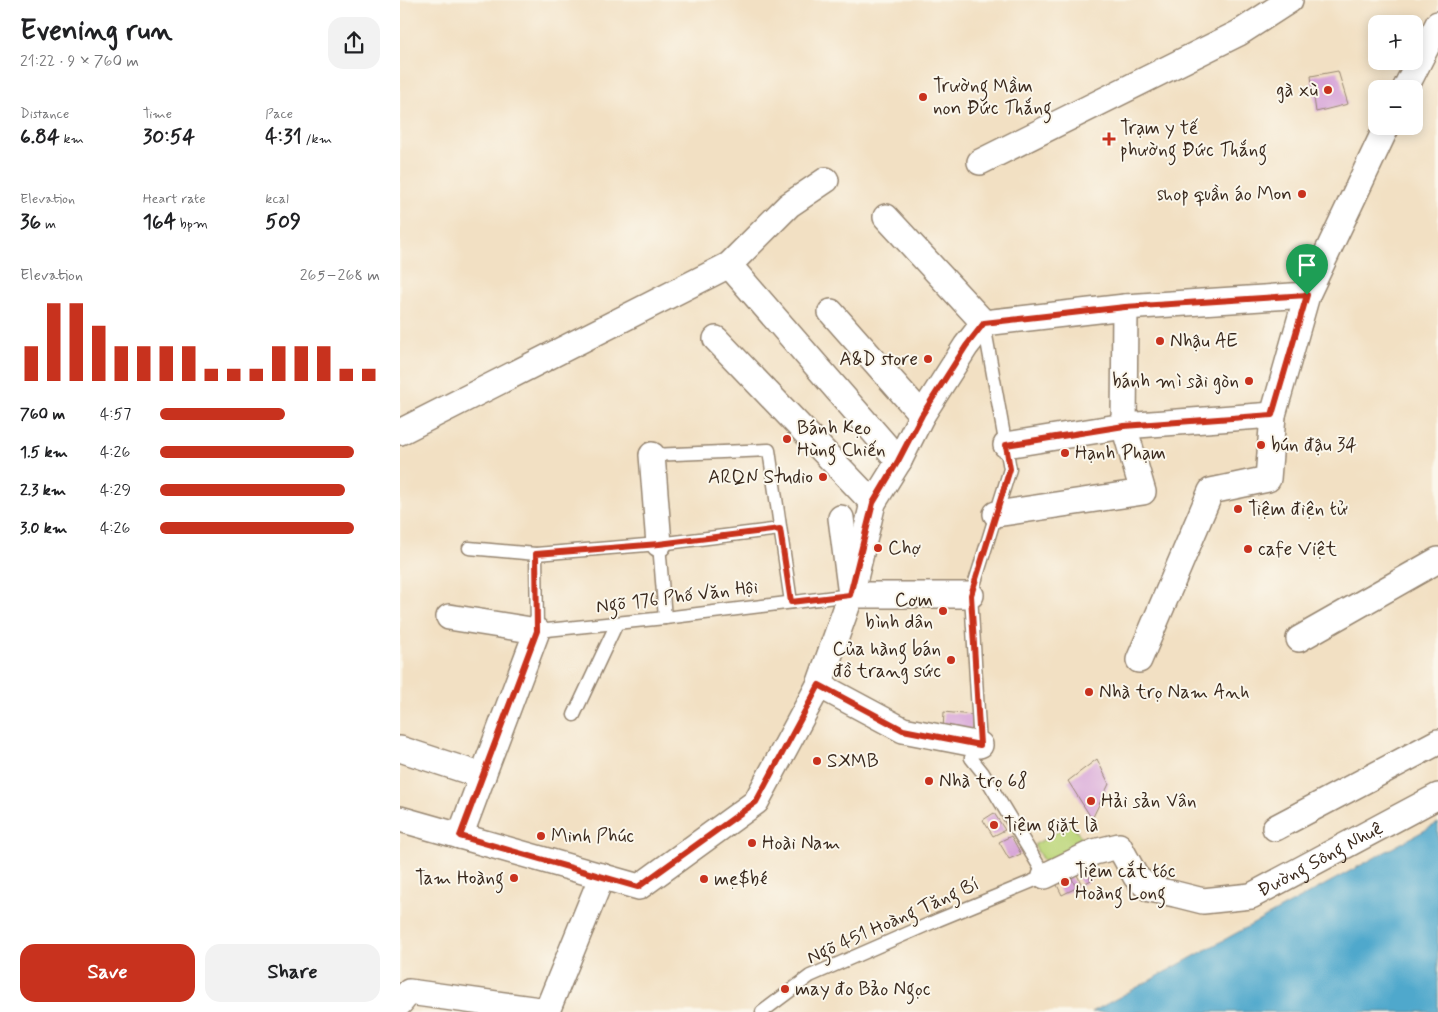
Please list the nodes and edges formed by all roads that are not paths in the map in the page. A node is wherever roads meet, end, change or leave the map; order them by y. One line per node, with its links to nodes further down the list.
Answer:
1 (1290, 0): 5 (street)
2 (1438, 24): 3 (street)
3 (1410, 80)
4 (1383, 135): 9 (street)
5 (980, 162)
6 (826, 180): 8 (street)
7 (886, 217): 12 (street)
8 (729, 265): 17 (street); 20 (street)
9 (1307, 295): 10 (street); 15 (street)
10 (1125, 307): 12 (street); 16 (street)
11 (831, 312): 14 (street)
12 (984, 323): 14 (street); 18 (lane)
13 (716, 339): 21 (street)
14 (922, 415): 20 (street)
15 (1272, 415): 16 (street); 37 (street)
16 (1124, 426): 18 (street); 22 (street)
17 (400, 432)
18 (1006, 445): 22 (lane)
19 (652, 455): 24 (lane); 25 (street)
20 (898, 461): 21 (street)
21 (873, 503): 29 (street)
22 (996, 514): 30 (lane)
23 (841, 518): 29 (street)
24 (780, 529): 25 (lane); 31 (lane)
25 (659, 544): 27 (lane); 33 (lane)
26 (469, 548): 27 (lane)
27 (536, 554): 35 (lane)
28 (1438, 560): 36 (street)
29 (850, 595): 30 (street); 31 (lane, Ngõ 176 Phố Văn Hội); 38 (street)
30 (971, 595): 41 (lane)
31 (791, 602): 33 (lane, Ngõ 176 Phố Văn Hội)
32 (449, 617): 35 (street)
33 (665, 618): 34 (lane, Ngõ 176 Phố Văn Hội)
34 (617, 623): 35 (lane, Ngõ 176 Phố Văn Hội); 39 (lane)
35 (537, 631): 43 (street)
36 (1299, 639)
37 (1139, 660)
38 (819, 685): 41 (street); 48 (street)
39 (574, 715)
40 (1438, 742): 46 (street)
41 (980, 745): 49 (lane)
42 (400, 749): 43 (street)
43 (483, 776): 47 (street)
44 (1438, 796): 49 (street, Đường Sông Nhuệ)
45 (400, 819): 47 (street)
46 (1275, 828)
47 (460, 836): 48 (street)
48 (602, 876): 50 (street)
49 (1045, 876): 51 (lane, Ngõ 451 Hoàng Tăng Bí)
50 (400, 1003)
51 (762, 1012)

